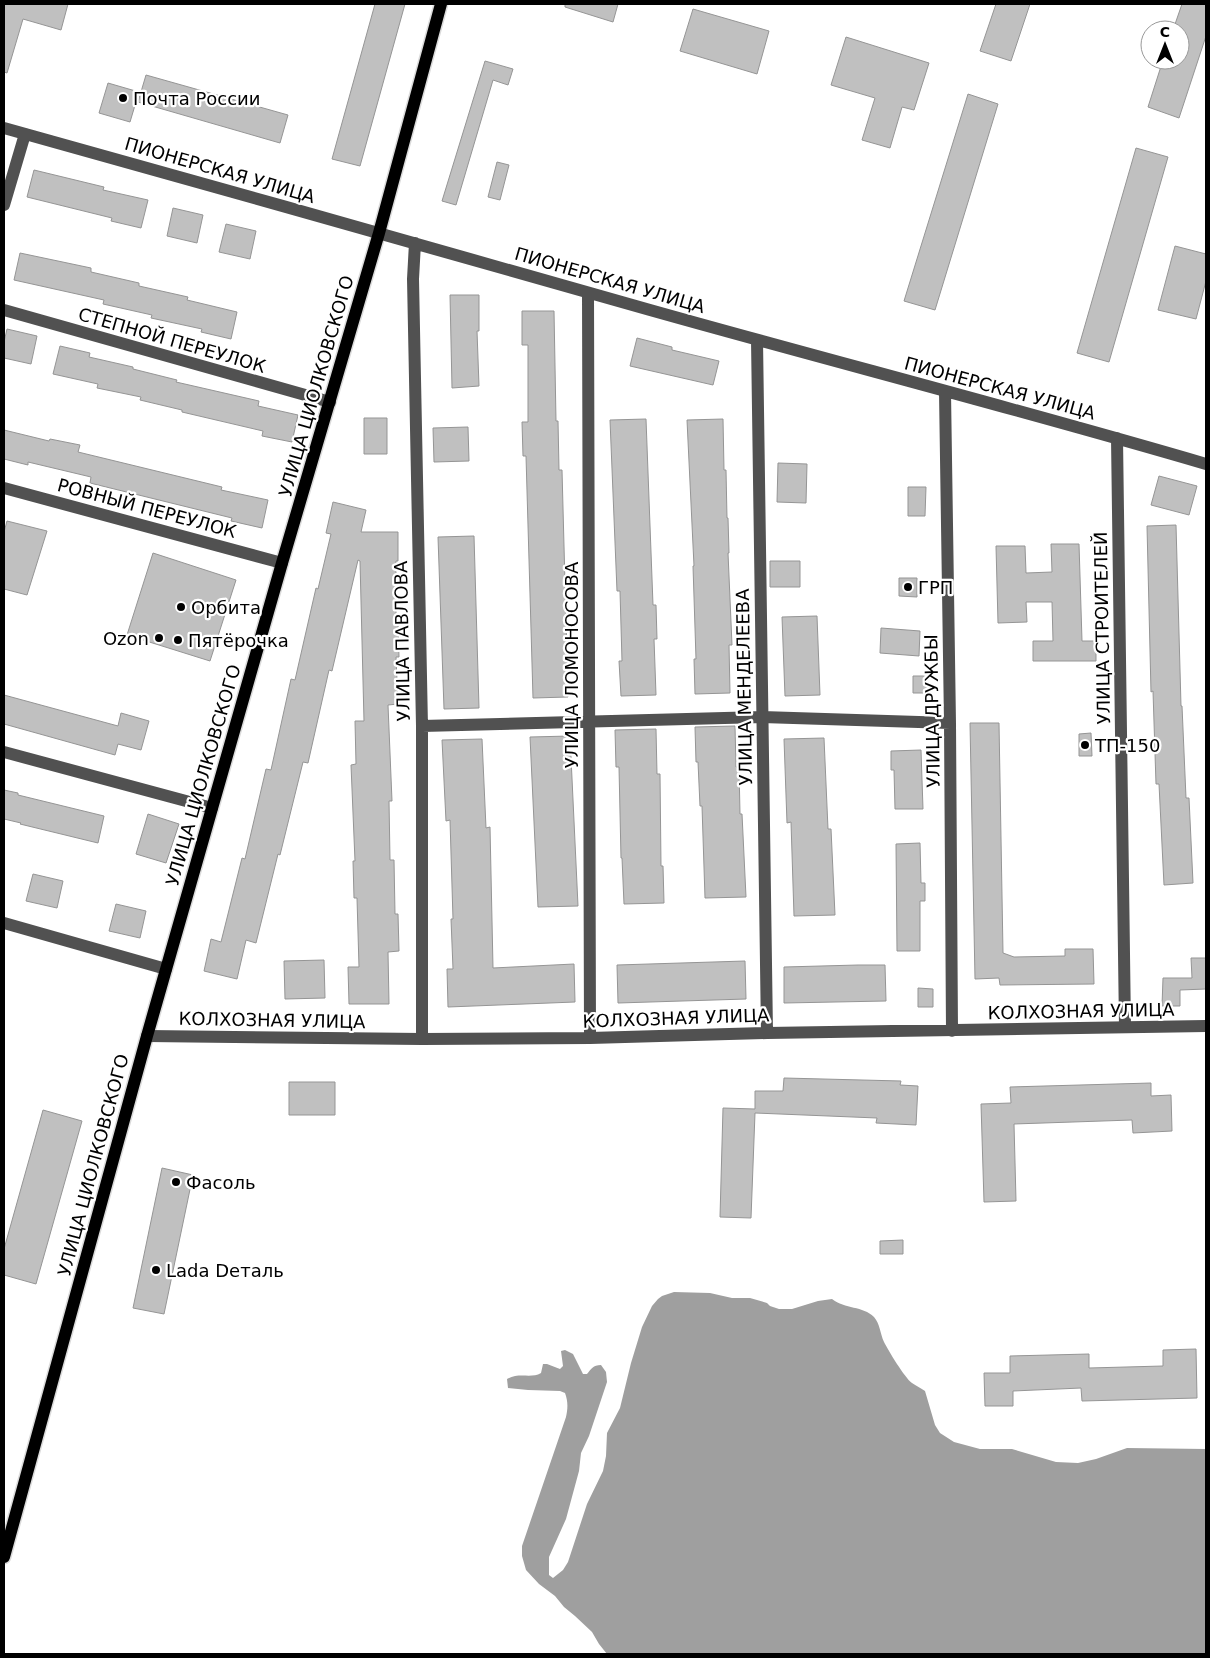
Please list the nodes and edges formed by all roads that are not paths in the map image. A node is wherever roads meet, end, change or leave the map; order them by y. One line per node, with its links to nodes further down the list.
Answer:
1 (441, 4): 5 (main road, УЛИЦА ЦИОЛКОВСКОГО)
2 (4, 128): 3 (street, ПИОНЕРСКАЯ УЛИЦА)
3 (25, 134): 4 (street); 5 (street, ПИОНЕРСКАЯ УЛИЦА)
4 (4, 205)
5 (379, 233): 6 (street, ПИОНЕРСКАЯ УЛИЦА); 11 (main road, УЛИЦА ЦИОЛКОВСКОГО)
6 (415, 243): 7 (street, ПИОНЕРСКАЯ УЛИЦА); 19 (street, УЛИЦА ПАВЛОВА)
7 (588, 293): 9 (street, ПИОНЕРСКАЯ УЛИЦА); 17 (street, УЛИЦА ЛОМОНОСОВА)
8 (4, 310): 11 (street, СТЕПНОЙ ПЕРЕУЛОК)
9 (757, 340): 10 (street, ПИОНЕРСКАЯ УЛИЦА); 16 (street, УЛИЦА МЕНДЕЛЕЕВА)
10 (945, 392): 12 (street, ПИОНЕРСКАЯ УЛИЦА); 18 (street, УЛИЦА ДРУЖБЫ)
11 (330, 402): 15 (main road, УЛИЦА ЦИОЛКОВСКОГО)
12 (1116, 438): 13 (street, ПИОНЕРСКАЯ УЛИЦА); 25 (street, УЛИЦА СТРОИТЕЛЕЙ)
13 (1206, 464)
14 (4, 488): 15 (street, РОВНЫЙ ПЕРЕУЛОК)
15 (282, 563): 21 (main road, УЛИЦА ЦИОЛКОВСКОГО)
16 (762, 717): 17 (street); 18 (street); 27 (street, УЛИЦА МЕНДЕЛЕЕВА)
17 (588, 721): 19 (street); 29 (street, УЛИЦА ЛОМОНОСОВА)
18 (950, 723): 26 (street, УЛИЦА ДРУЖБЫ)
19 (422, 726): 30 (street, УЛИЦА ПАВЛОВА)
20 (4, 752): 21 (street)
21 (212, 808): 23 (main road, УЛИЦА ЦИОЛКОВСКОГО)
22 (4, 923): 23 (street)
23 (166, 969): 28 (main road, УЛИЦА ЦИОЛКОВСКОГО)
24 (1206, 1026): 25 (street, КОЛХОЗНАЯ УЛИЦА)
25 (1125, 1028): 26 (street, КОЛХОЗНАЯ УЛИЦА)
26 (952, 1031): 27 (street, КОЛХОЗНАЯ УЛИЦА)
27 (767, 1033): 29 (street, КОЛХОЗНАЯ УЛИЦА)
28 (147, 1036): 30 (street, КОЛХОЗНАЯ УЛИЦА); 31 (main road, УЛИЦА ЦИОЛКОВСКОГО)
29 (590, 1038): 30 (street, КОЛХОЗНАЯ УЛИЦА)
30 (422, 1039)
31 (4, 1557)

